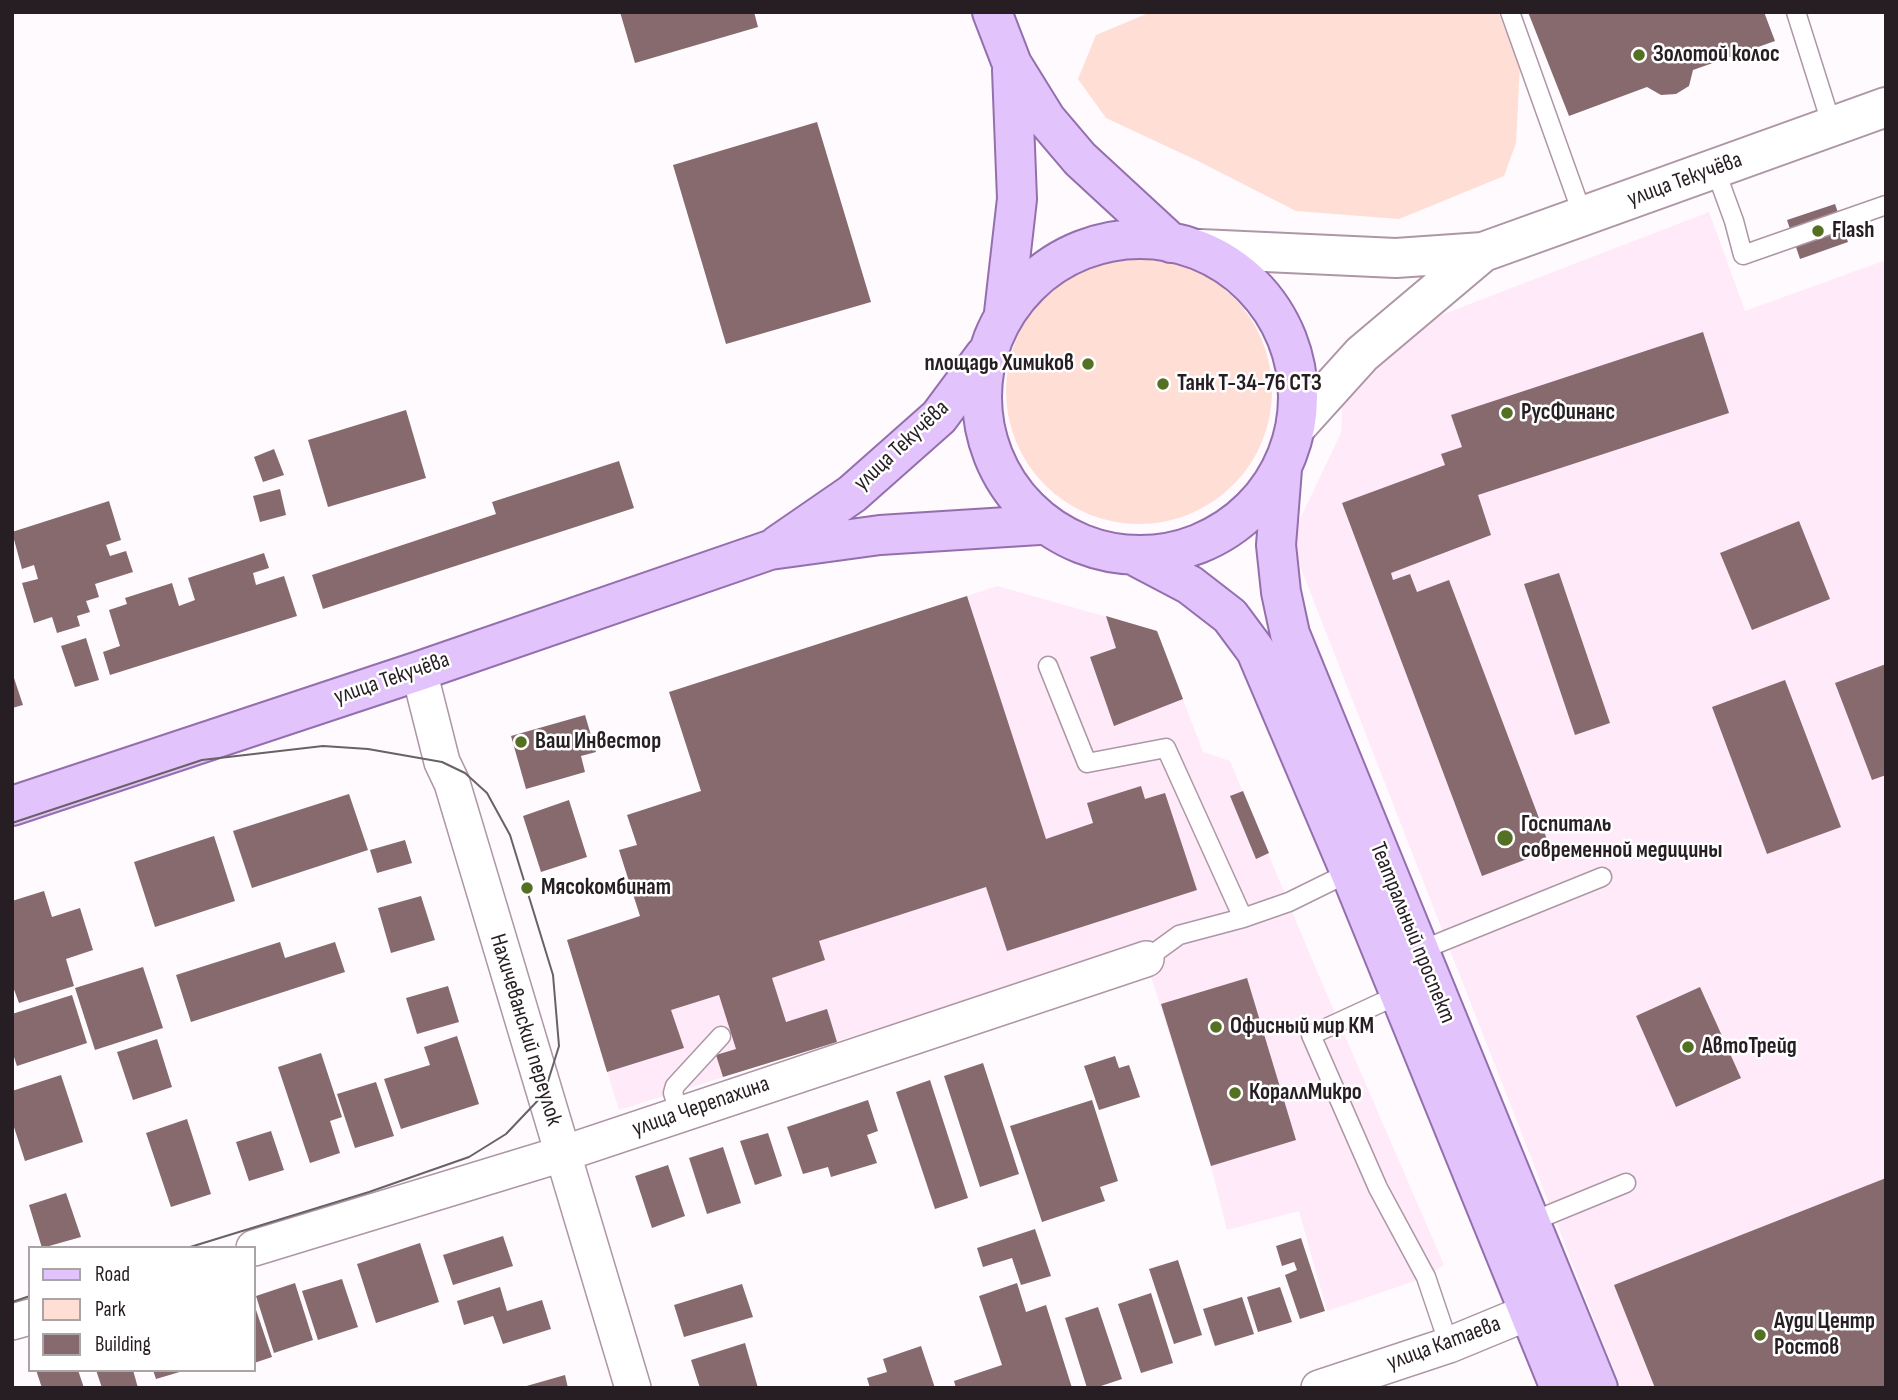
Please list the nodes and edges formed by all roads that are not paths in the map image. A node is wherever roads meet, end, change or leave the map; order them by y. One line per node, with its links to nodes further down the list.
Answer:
1 (1510, 12): 9 (lane)
2 (1796, 12): 6 (lane)
3 (1000, 15): 4 (main road)
4 (1012, 64): 10 (main road); 12 (main road)
5 (1886, 107): 6 (main road, улица Текучёва)
6 (1832, 126): 7 (main road, улица Текучёва)
7 (1715, 169): 8 (lane); 9 (main road, улица Текучёва)
8 (1886, 205)
9 (1583, 216): 11 (main road, улица Текучёва)
10 (1186, 246): 11 (main road, улица Текучёва); 12 (main road); 14 (main road)
11 (1483, 252): 14 (main road, улица Текучёва)
12 (1004, 313): 13 (main road)
13 (986, 353): 16 (main road); 17 (main road, улица Текучёва)
14 (1296, 427): 15 (main road)
15 (1282, 467): 18 (main road); 25 (main road, Театральный проспект)
16 (1039, 525): 17 (main road, улица Текучёва); 18 (main road)
17 (770, 550): 20 (main road, улица Текучёва)
18 (1133, 555): 22 (main road, Театральный проспект)
19 (1048, 666): 24 (lane)
20 (419, 671): 21 (main road, улица Текучёва); 30 (street, Нахичеванский переулок)
21 (12, 806)
22 (1350, 872): 24 (lane); 27 (main road, Театральный проспект)
23 (1602, 877): 25 (lane)
24 (1243, 918): 26 (lane)
25 (1419, 951): 32 (main road, Театральный проспект)
26 (1146, 959): 29 (street, улица Черепахина)
27 (1400, 993): 34 (main road, Театральный проспект); 35 (lane)
28 (721, 1036): 29 (lane)
29 (680, 1114): 30 (street, улица Черепахина)
30 (562, 1154): 33 (street, улица Черепахина); 36 (street, Нахичеванский переулок)
31 (1626, 1183): 32 (lane)
32 (1531, 1222): 39 (main road, Театральный проспект)
33 (256, 1247)
34 (1529, 1312): 35 (street, улица Катаева); 38 (main road, Театральный проспект)
35 (1449, 1345): 37 (street, улица Катаева)
36 (633, 1388)
37 (1319, 1388)
38 (1560, 1388)
39 (1598, 1388)

